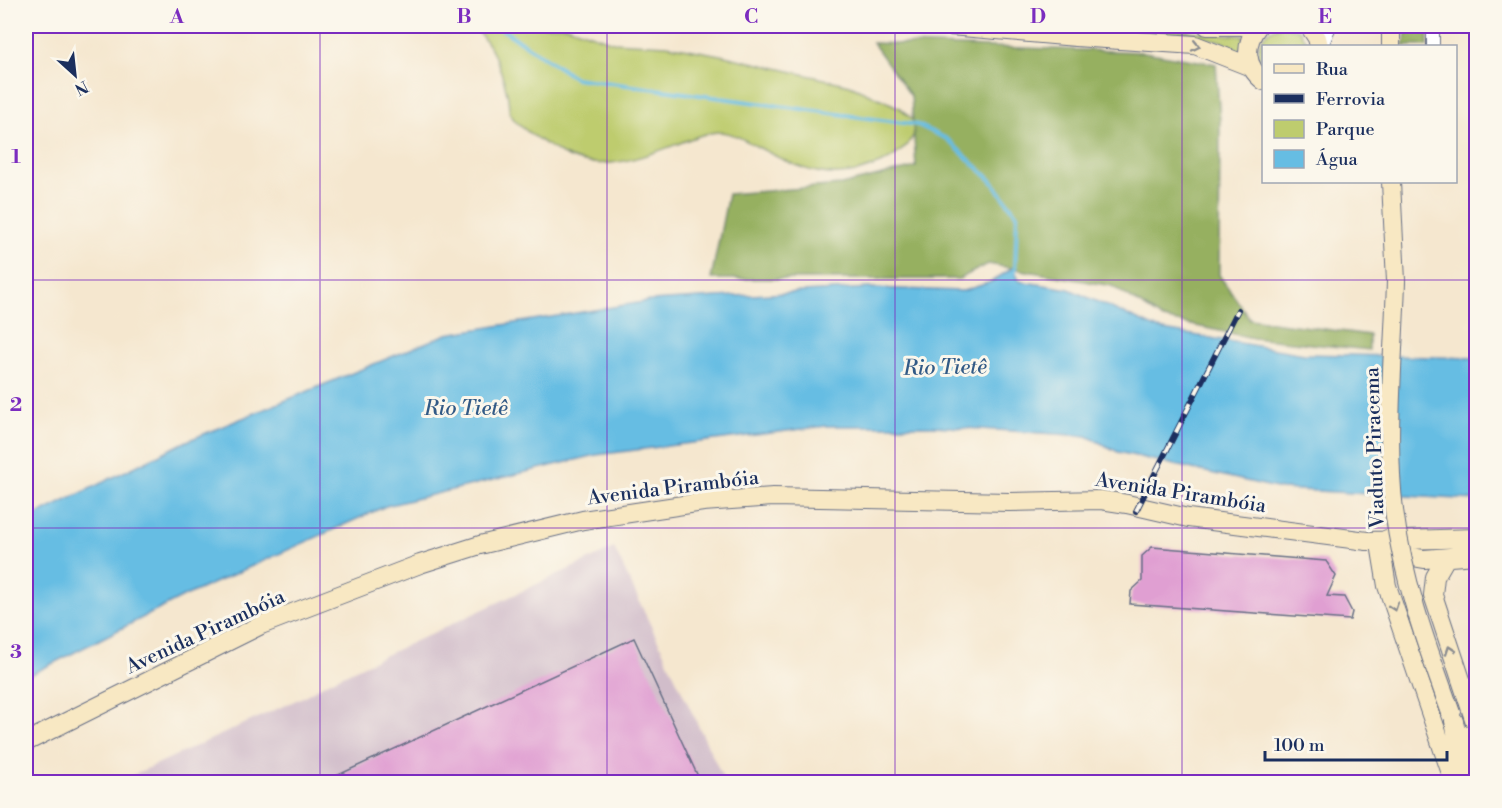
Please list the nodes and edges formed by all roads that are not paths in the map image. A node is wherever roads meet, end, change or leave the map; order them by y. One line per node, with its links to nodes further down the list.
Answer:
1 (950, 26): 13 (main road, one-way to 13)
2 (1207, 26): 3 (main road)
3 (1246, 26)
4 (1258, 26): 13 (main road)
5 (1309, 26): 9 (main road)
6 (1330, 26): 10 (street)
7 (1391, 26): 11 (main road)
8 (1433, 26): 12 (street)
9 (1320, 45)
10 (1320, 45)
11 (1391, 45)
12 (1433, 45)
13 (1251, 67): 14 (main road)
14 (1262, 80)
15 (1389, 184): 20 (main road, Viaduto Piracema, bridge)
16 (1476, 538): 17 (main road, Avenida Pirambóia)
17 (1378, 543): 19 (main road, Avenida Pirambóia); 22 (main road, Avenida Pirambóia); 24 (main road, one-way to 24)
18 (1476, 555): 19 (main road, Avenida Pirambóia)
19 (1446, 558): 21 (main road, one-way to 19)
20 (1452, 717): 23 (main road); 25 (main road)
21 (1476, 725)
22 (26, 742)
23 (1476, 762)
24 (1454, 783)
25 (1465, 783)

